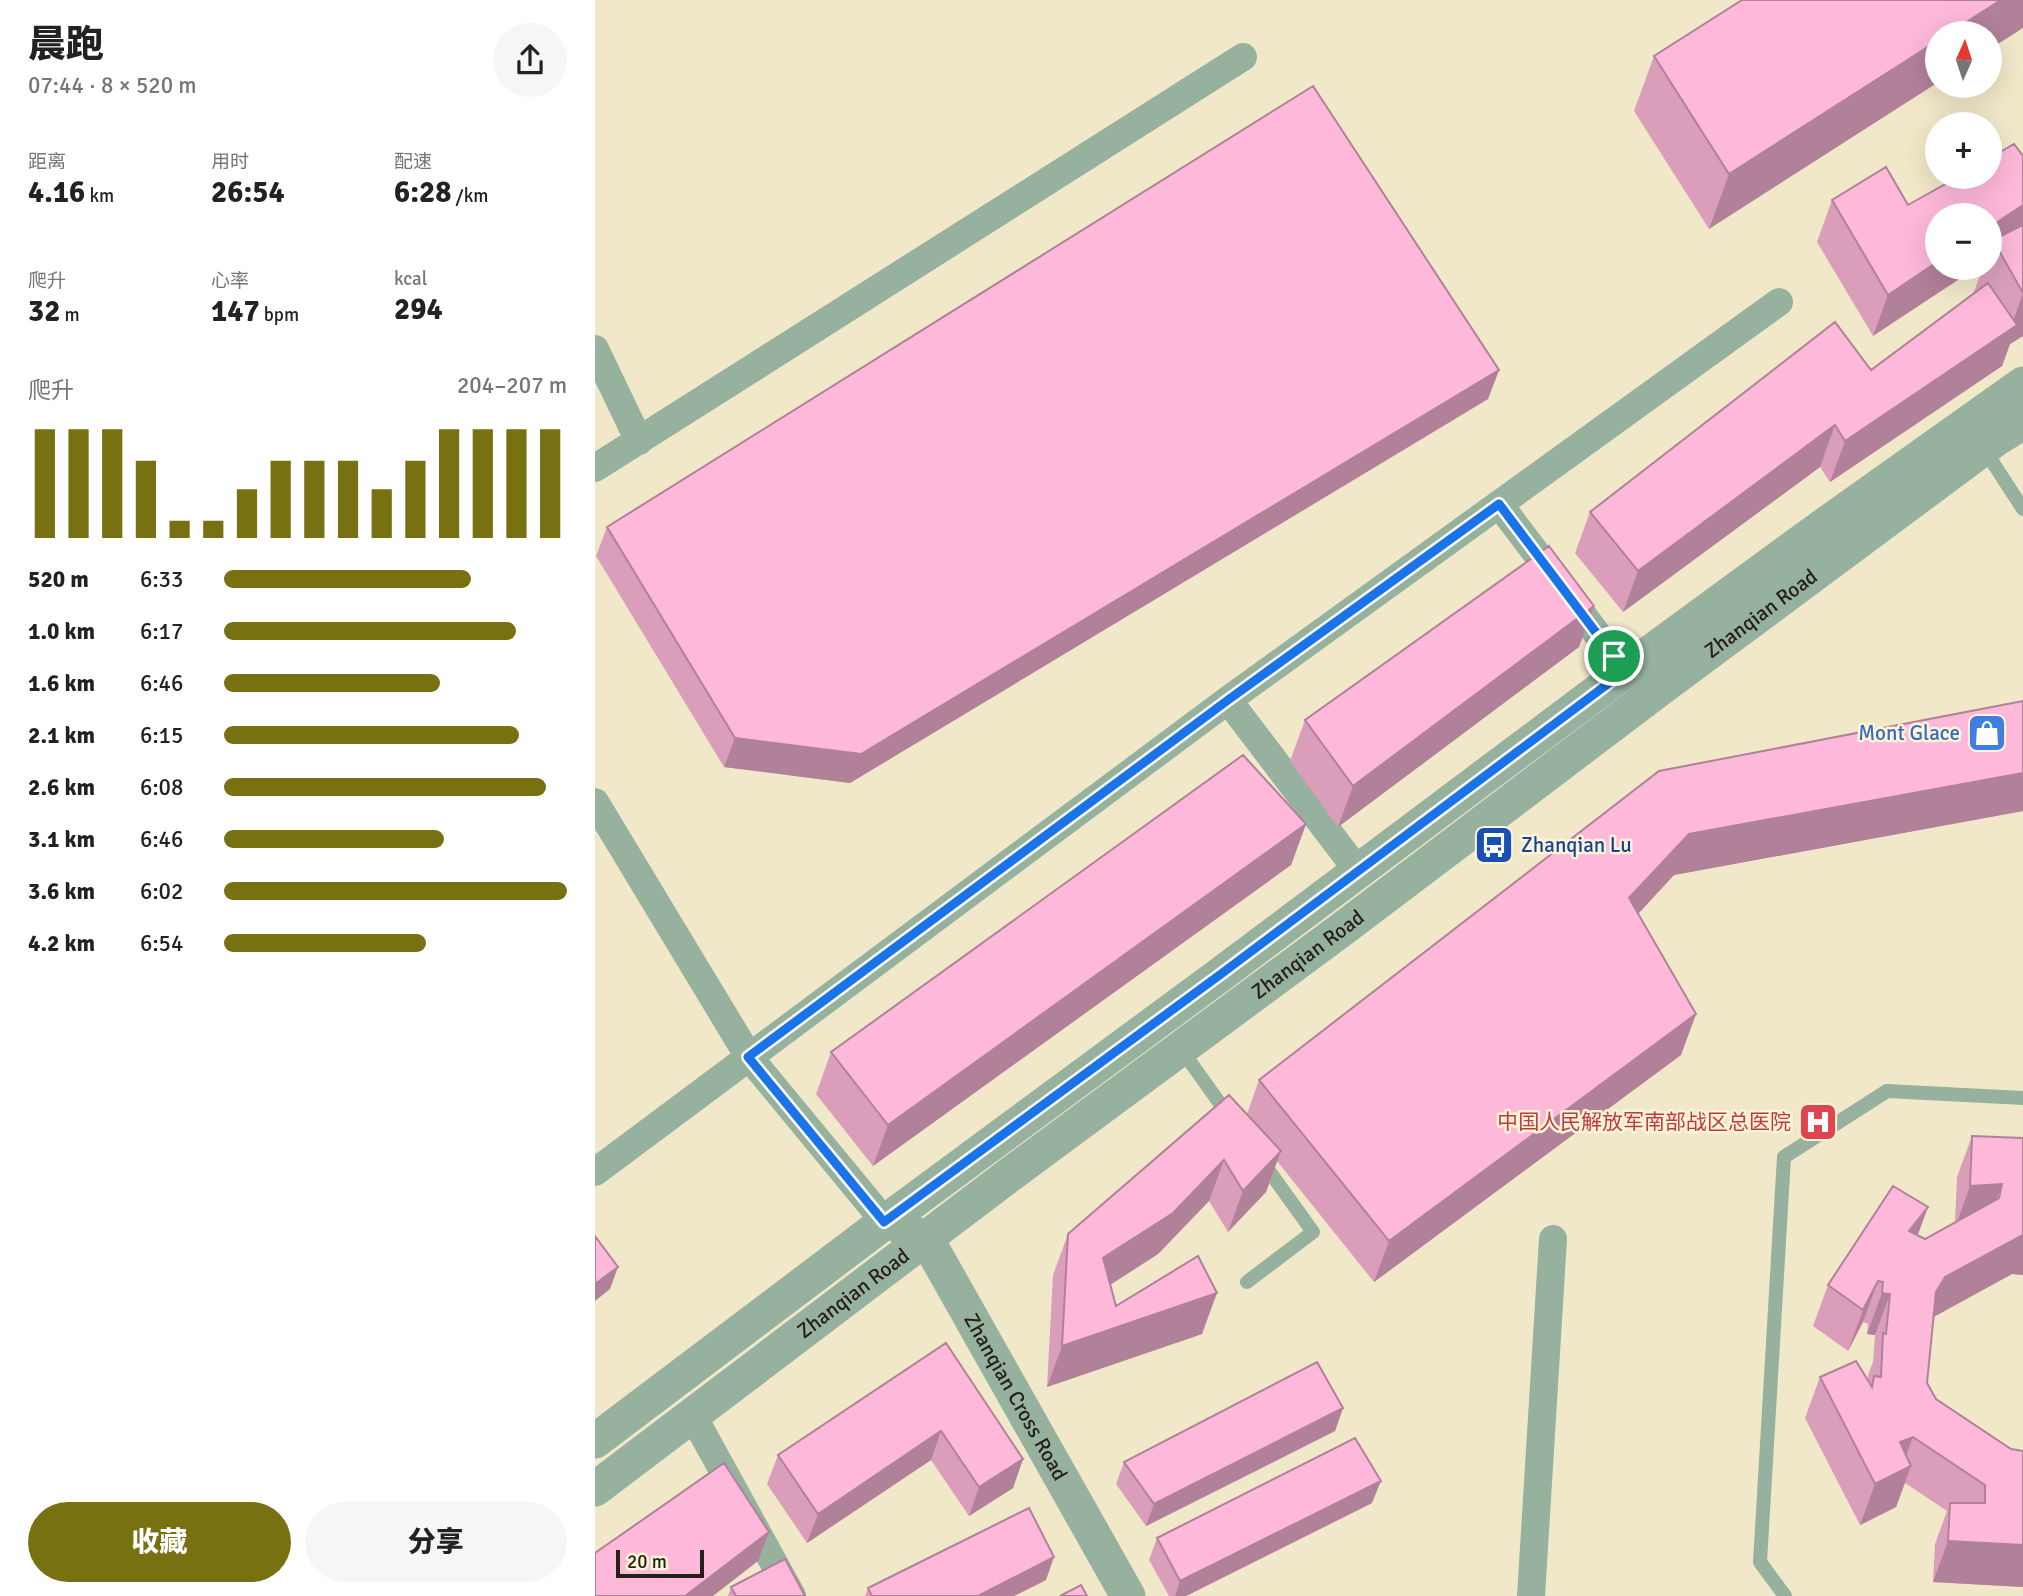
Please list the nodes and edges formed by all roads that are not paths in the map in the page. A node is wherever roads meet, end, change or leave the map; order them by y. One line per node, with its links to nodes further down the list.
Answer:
1 (1243, 57): 6 (street)
2 (1779, 302): 9 (street)
3 (595, 349): 6 (street)
4 (2023, 384): 11 (street, Zhanqian Road)
5 (2023, 422): 7 (street, Zhanqian Road)
6 (639, 441): 8 (street)
7 (1984, 449): 10 (lane); 15 (street, Zhanqian Road)
8 (595, 468)
9 (1499, 504): 11 (street); 12 (street)
10 (2023, 509)
11 (1625, 671): 14 (street, Zhanqian Road)
12 (1228, 700): 14 (street); 16 (street)
13 (595, 802): 16 (street)
14 (1358, 871): 21 (street, Zhanqian Road)
15 (1181, 1049): 18 (lane); 22 (street, Zhanqian Road)
16 (748, 1057): 20 (street); 21 (street)
17 (2023, 1098): 31 (lane)
18 (1241, 1132)
19 (1257, 1154): 24 (lane)
20 (595, 1172)
21 (884, 1222): 22 (street); 26 (street, Zhanqian Road)
22 (926, 1238): 25 (street, Zhanqian Road); 29 (street, Zhanqian Cross Road)
23 (1553, 1239): 30 (street)
24 (1247, 1282)
25 (693, 1416): 27 (street, Zhanqian Road); 28 (street)
26 (595, 1441)
27 (595, 1489)
28 (792, 1596)
29 (1128, 1596)
30 (1531, 1596)
31 (1784, 1596)

